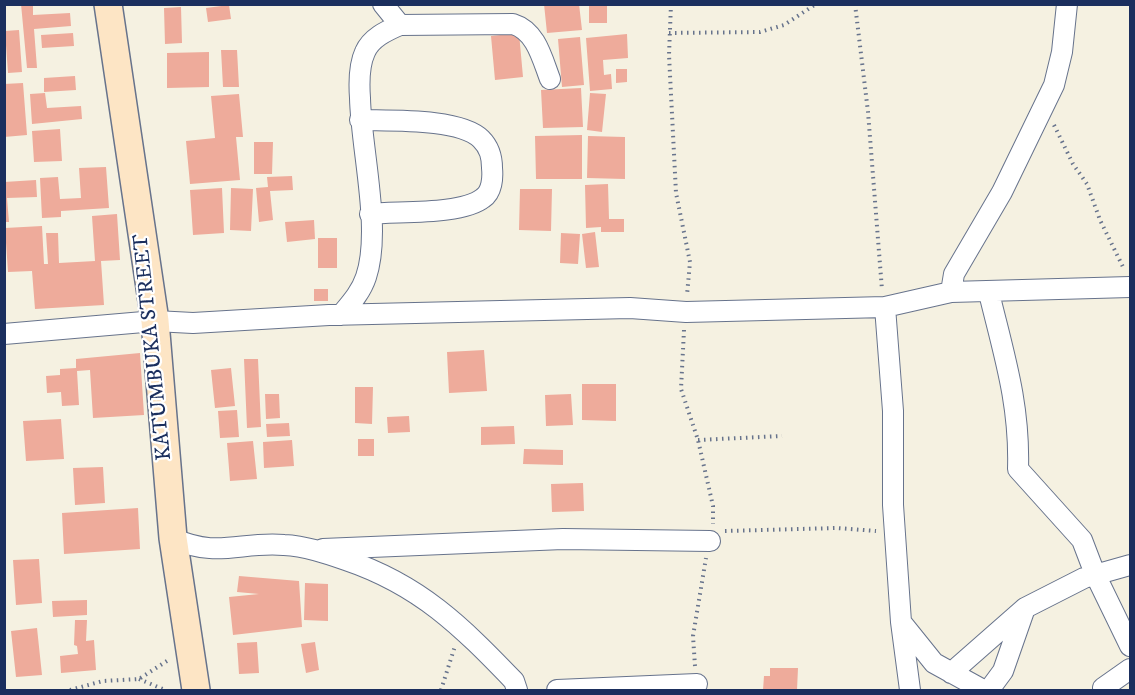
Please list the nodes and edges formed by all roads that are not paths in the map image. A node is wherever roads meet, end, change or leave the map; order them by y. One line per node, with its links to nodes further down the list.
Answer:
1 (108, 4): 13 (main road, KATUMBUKA STREET)
2 (383, 4): 4 (street)
3 (1067, 4): 9 (street)
4 (400, 25): 5 (street); 6 (street)
5 (550, 79)
6 (360, 120): 7 (street); 7 (street)
7 (370, 213): 12 (street)
8 (1128, 279): 10 (street)
9 (951, 292): 10 (street); 11 (street)
10 (989, 292): 19 (street)
11 (885, 307): 12 (street); 21 (street)
12 (341, 315): 13 (street)
13 (155, 321): 14 (street); 16 (main road, KATUMBUKA STREET)
14 (4, 334)
15 (711, 536): 17 (street)
16 (173, 538): 17 (street); 26 (main road, KATUMBUKA STREET)
17 (314, 550): 27 (street)
18 (1130, 566): 19 (street)
19 (1095, 574): 20 (street); 22 (street)
20 (1025, 608): 24 (street); 31 (street)
21 (900, 622): 24 (street); 29 (street)
22 (1131, 646)
23 (1131, 669): 32 (street)
24 (951, 673): 30 (street)
25 (697, 684): 28 (street)
26 (196, 690)
27 (517, 690)
28 (557, 690)
29 (910, 690)
30 (983, 690)
31 (989, 690)
32 (1104, 690)

